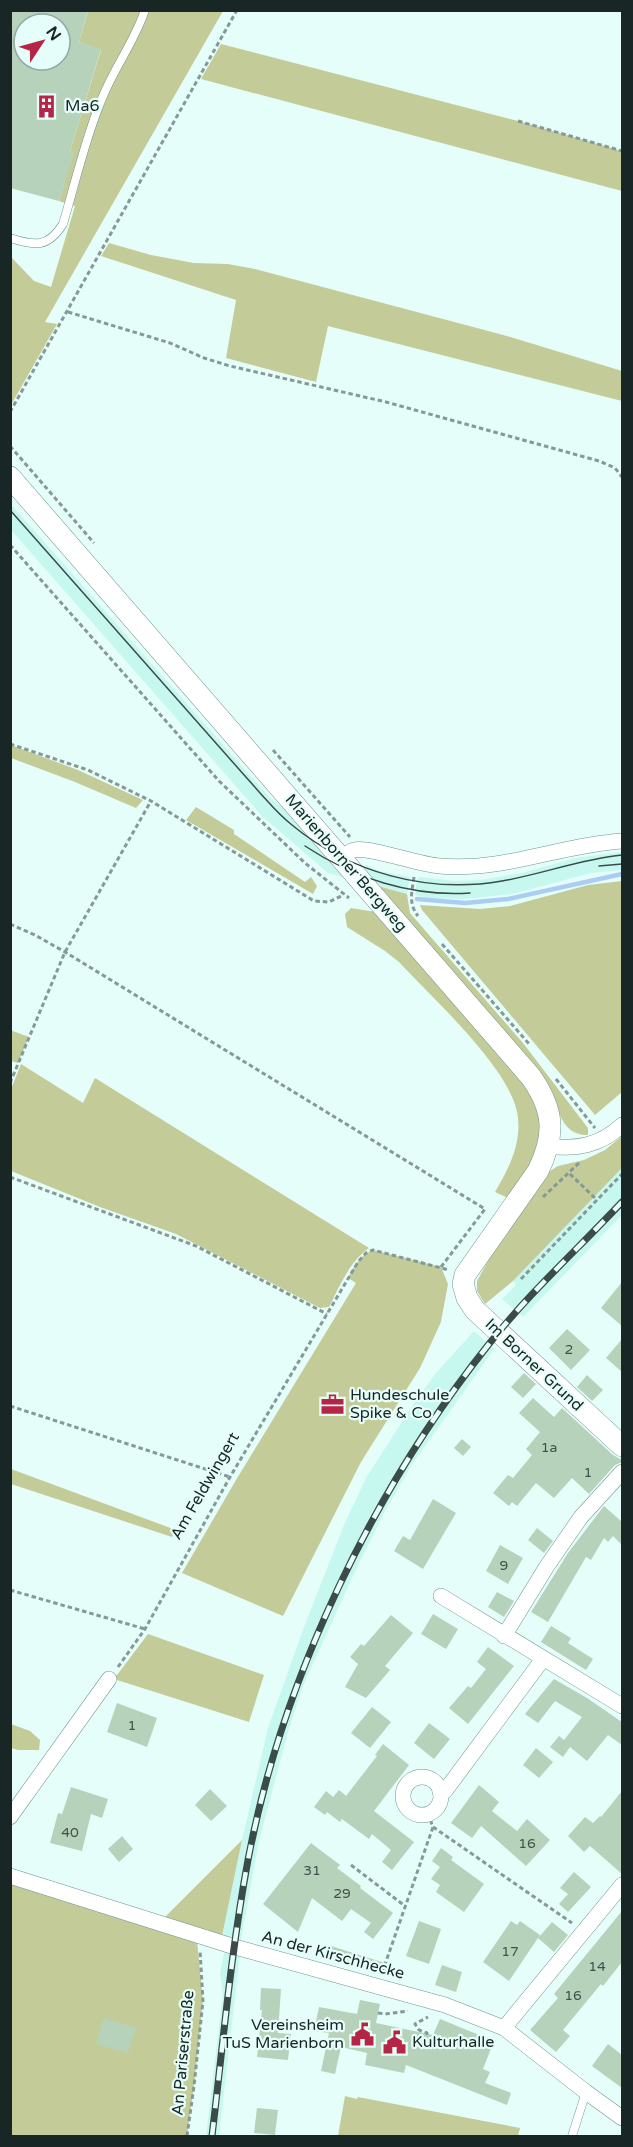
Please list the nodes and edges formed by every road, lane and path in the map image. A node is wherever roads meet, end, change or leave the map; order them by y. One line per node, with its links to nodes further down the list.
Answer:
1 (145, 10): 5 (lane)
2 (237, 10): 6 (path)
3 (518, 122): 4 (path)
4 (622, 151)
5 (10, 238)
6 (68, 312): 7 (path); 9 (path)
7 (10, 411)
8 (10, 477): 14 (street, Marienborner Bergweg)
9 (622, 477)
10 (10, 545): 17 (path)
11 (10, 744): 12 (path)
12 (151, 801): 17 (path); 21 (path)
13 (622, 841): 15 (street)
14 (342, 857): 15 (street); 16 (street, Marienborner Bergweg)
15 (416, 863): 18 (path)
16 (373, 894): 17 (path); 27 (street, Marienborner Bergweg)
17 (344, 895)
18 (420, 919)
19 (10, 924): 21 (path)
20 (441, 943): 22 (path)
21 (65, 952): 24 (path); 32 (path)
22 (536, 1053)
23 (555, 1079): 26 (path)
24 (10, 1083)
25 (622, 1125): 26 (street)
26 (605, 1139): 27 (street)
27 (548, 1146): 33 (street, Marienborner Bergweg)
28 (570, 1174): 31 (path)
29 (622, 1174): 31 (path)
30 (10, 1177): 35 (path)
31 (597, 1200): 34 (path)
32 (441, 1267): 33 (path, Am Feldwingert); 35 (path, Am Feldwingert)
33 (465, 1275): 37 (street, Im Borner Grund)
34 (521, 1279)
35 (327, 1314): 39 (path, Am Feldwingert)
36 (10, 1406): 39 (path)
37 (622, 1446)
38 (622, 1472): 43 (street)
39 (230, 1477): 42 (path, Am Feldwingert)
40 (10, 1590): 42 (path)
41 (441, 1596): 43 (street)
42 (145, 1629): 45 (path, Am Feldwingert)
43 (504, 1636): 44 (street)
44 (543, 1659): 46 (street); 47 (street)
45 (109, 1680): 48 (street)
46 (622, 1706)
47 (440, 1792): 49 (street); 49 (street)
48 (10, 1817)
49 (430, 1820): 53 (path); 54 (path)
50 (351, 1865): 53 (path)
51 (10, 1876): 55 (street, An der Kirschhecke)
52 (622, 1886): 54 (street)
53 (405, 1906): 56 (path)
54 (584, 1932): 60 (street)
55 (200, 1936): 56 (street, An der Kirschhecke); 64 (path, An Pariserstraße)
56 (377, 1986): 60 (street, An der Kirschhecke)
57 (418, 2010): 58 (path)
58 (378, 2013)
59 (432, 2014): 61 (path)
60 (504, 2028): 62 (street, An der Kirschhecke)
61 (427, 2035)
62 (586, 2092): 63 (street, An der Kirschhecke); 65 (lane)
63 (622, 2118)
64 (187, 2136)
65 (572, 2136)

